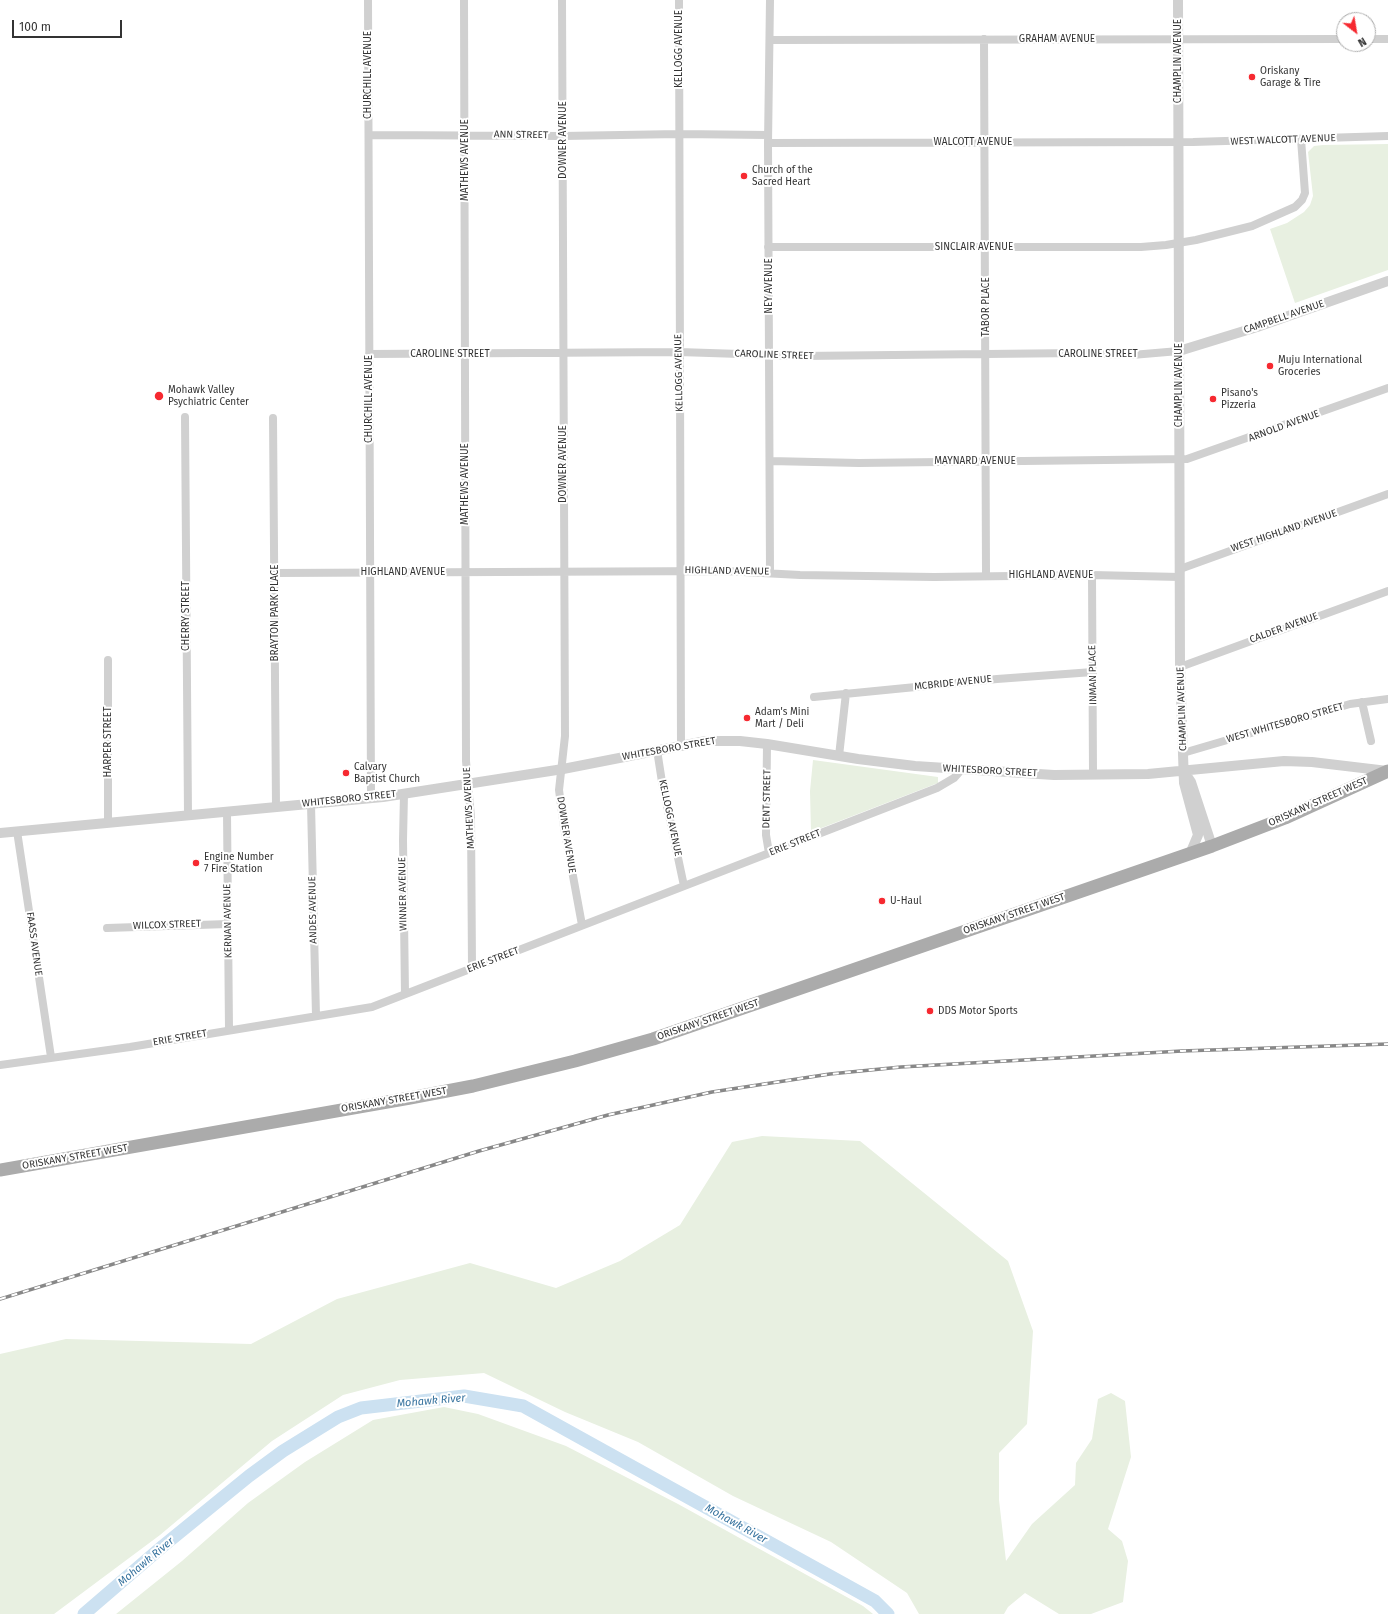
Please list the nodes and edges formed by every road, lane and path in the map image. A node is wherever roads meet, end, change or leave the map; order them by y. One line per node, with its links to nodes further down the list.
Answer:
1 (368, 0): 16 (street, CHURCHILL AVENUE)
2 (464, 0): 13 (street, MATHEWS AVENUE)
3 (562, 0): 17 (street, DOWNER AVENUE)
4 (679, 0): 14 (street, KELLOGG AVENUE)
5 (770, 0): 12 (street, NEY AVENUE)
6 (1178, 0): 8 (street, CHAMPLIN AVENUE)
7 (984, 39): 8 (street, GRAHAM AVENUE); 12 (street, GRAHAM AVENUE); 21 (street, TABOR PLACE)
8 (1178, 39): 9 (street, GRAHAM AVENUE); 22 (street, CHAMPLIN AVENUE)
9 (1336, 39)
10 (1376, 39): 11 (street)
11 (1388, 39)
12 (770, 40): 19 (street, NEY AVENUE)
13 (464, 134): 16 (street, ANN STREET); 17 (street, ANN STREET); 31 (street, MATHEWS AVENUE)
14 (679, 134): 15 (street, ANN STREET); 17 (street, ANN STREET); 28 (street, KELLOGG AVENUE)
15 (698, 134): 19 (street, WALCOTT AVENUE)
16 (369, 135): 30 (street, CHURCHILL AVENUE)
17 (563, 136): 29 (street, DOWNER AVENUE)
18 (1388, 136): 20 (street, WEST WALCOTT AVENUE)
19 (768, 139): 21 (street, WALCOTT AVENUE); 25 (street, NEY AVENUE)
20 (1301, 139): 22 (street, WEST WALCOTT AVENUE); 23 (street, SINCLAIR AVENUE)
21 (986, 142): 22 (street, WALCOTT AVENUE); 24 (street, TABOR PLACE)
22 (1178, 142): 23 (street, CHAMPLIN AVENUE)
23 (1179, 243): 24 (street, SINCLAIR AVENUE); 27 (street, CHAMPLIN AVENUE)
24 (986, 246): 25 (street, SINCLAIR AVENUE); 33 (street, TABOR PLACE)
25 (768, 247): 32 (street, NEY AVENUE)
26 (1388, 281): 27 (street, CAMPBELL AVENUE)
27 (1179, 351): 33 (street, CAROLINE STREET); 37 (street, CHAMPLIN AVENUE)
28 (679, 352): 29 (street, CAROLINE STREET); 32 (street, CAROLINE STREET); 41 (street, KELLOGG AVENUE)
29 (562, 353): 31 (street, CAROLINE STREET); 42 (street, DOWNER AVENUE)
30 (369, 354): 31 (street, CAROLINE STREET); 43 (street, CHURCHILL AVENUE)
31 (465, 354): 44 (street, MATHEWS AVENUE)
32 (769, 355): 33 (street, CAROLINE STREET); 38 (street, NEY AVENUE)
33 (986, 355): 39 (street, TABOR PLACE)
34 (1388, 388): 37 (street, ARNOLD AVENUE)
35 (185, 417): 75 (street, CHERRY STREET)
36 (274, 418): 46 (street, BRAYTON PARK PLACE)
37 (1180, 460): 39 (street, MAYNARD AVENUE); 47 (street, CHAMPLIN AVENUE)
38 (770, 461): 39 (street, MAYNARD AVENUE); 45 (street, NEY AVENUE)
39 (987, 462): 48 (street, TABOR PLACE)
40 (1388, 494): 47 (street, WEST HIGHLAND AVENUE)
41 (680, 570): 42 (street, HIGHLAND AVENUE); 45 (street, HIGHLAND AVENUE); 60 (street, KELLOGG AVENUE)
42 (564, 571): 44 (street, HIGHLAND AVENUE); 64 (street, DOWNER AVENUE)
43 (370, 572): 44 (street, HIGHLAND AVENUE); 46 (street, HIGHLAND AVENUE); 71 (street, CHURCHILL AVENUE)
44 (465, 572): 69 (street, MATHEWS AVENUE)
45 (770, 572): 48 (street, HIGHLAND AVENUE)
46 (275, 573): 73 (street, BRAYTON PARK PLACE)
47 (1180, 573): 49 (street, HIGHLAND AVENUE); 52 (street, CHAMPLIN AVENUE)
48 (986, 575): 49 (street, HIGHLAND AVENUE)
49 (1092, 575): 53 (street, INMAN PLACE)
50 (1388, 591): 52 (street, CALDER AVENUE)
51 (108, 660): 76 (street, HARPER STREET)
52 (1180, 667): 62 (street, CHAMPLIN AVENUE)
53 (1093, 672): 54 (street, MCBRIDE AVENUE); 68 (street, INMAN PLACE)
54 (846, 693): 55 (street, MCBRIDE AVENUE); 63 (street)
55 (814, 697)
56 (1388, 699): 57 (street, WEST WHITESBORO STREET)
57 (1362, 702): 58 (street); 62 (street, WEST WHITESBORO STREET)
58 (1371, 741)
59 (767, 744): 60 (street, WHITESBORO STREET); 63 (street, WHITESBORO STREET); 80 (street, DENT STREET)
60 (681, 746): 61 (street, WHITESBORO STREET)
61 (657, 750): 64 (street, WHITESBORO STREET); 82 (street, KELLOGG AVENUE)
62 (1183, 753): 66 (street, CHAMPLIN AVENUE)
63 (839, 756): 65 (street, WHITESBORO STREET)
64 (563, 769): 69 (street, WHITESBORO STREET); 84 (street, DOWNER AVENUE)
65 (961, 770): 68 (street, WHITESBORO STREET); 80 (street, ERIE STREET)
66 (1184, 771): 67 (street, WHITESBORO STREET); 68 (street, WHITESBORO STREET); 79 (street, CHAMPLIN AVENUE); 81 (street, CHAMPLIN AVENUE)
67 (1388, 771): 79 (main road, ORISKANY STREET WEST)
68 (1093, 774)
69 (469, 784): 70 (street, WHITESBORO STREET); 86 (street, MATHEWS AVENUE)
70 (404, 794): 71 (street, WHITESBORO STREET); 87 (street, WINNER AVENUE)
71 (371, 798): 72 (street, WHITESBORO STREET)
72 (311, 804): 73 (street, WHITESBORO STREET); 88 (street, ANDES AVENUE)
73 (276, 807): 74 (street, WHITESBORO STREET)
74 (227, 812): 75 (street, WHITESBORO STREET); 83 (street, KERNAN AVENUE)
75 (188, 815): 76 (street, WHITESBORO STREET)
76 (108, 823): 77 (street, WHITESBORO STREET)
77 (17, 831): 78 (street, WHITESBORO STREET); 90 (street, FAASS AVENUE)
78 (0, 833)
79 (1212, 846): 81 (main road, ORISKANY STREET WEST)
80 (769, 853): 82 (street, ERIE STREET)
81 (1190, 854): 92 (main road, ORISKANY STREET WEST)
82 (684, 886): 84 (street, ERIE STREET)
83 (228, 924): 85 (street, WILCOX STREET); 89 (street, KERNAN AVENUE)
84 (582, 925): 86 (street, ERIE STREET)
85 (107, 928)
86 (472, 968): 87 (street, ERIE STREET)
87 (406, 994): 88 (street, ERIE STREET)
88 (316, 1016): 89 (street, ERIE STREET)
89 (229, 1030): 90 (street, ERIE STREET)
90 (50, 1057): 91 (street, ERIE STREET)
91 (0, 1065)
92 (0, 1170)

